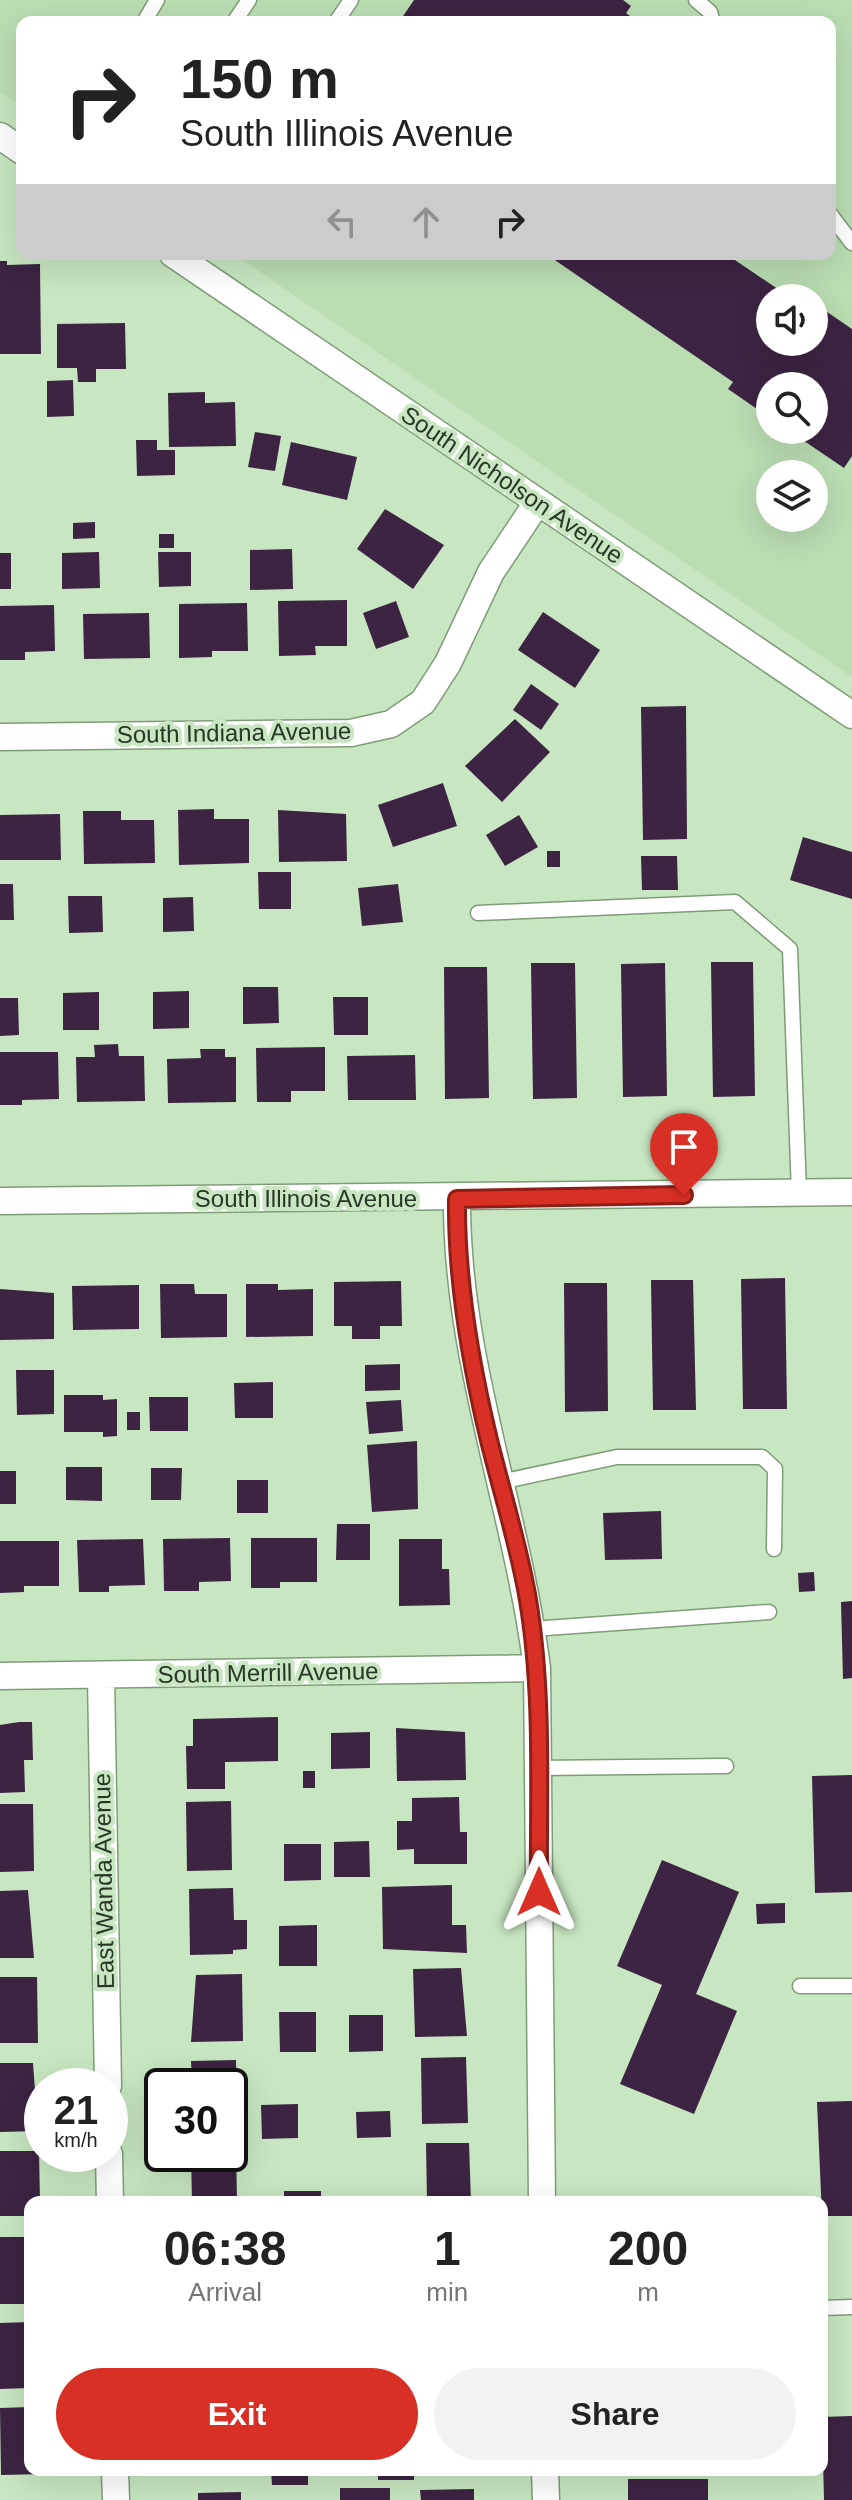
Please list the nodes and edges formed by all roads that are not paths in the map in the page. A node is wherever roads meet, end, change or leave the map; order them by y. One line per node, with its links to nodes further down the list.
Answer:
1 (696, 0): 2 (lane)
2 (711, 16)
3 (836, 222): 4 (lane)
4 (852, 243)
5 (184, 260): 6 (street, South Nicholson Avenue)
6 (537, 503): 7 (street, South Nicholson Avenue); 8 (street, South Indiana Avenue)
7 (852, 715)
8 (0, 737)
9 (478, 913): 11 (lane)
10 (852, 1192): 11 (street, South Illinois Avenue)
11 (799, 1193): 12 (street, South Illinois Avenue)
12 (457, 1199): 13 (street, South Illinois Avenue); 14 (street)
13 (0, 1201)
14 (500, 1482): 15 (lane); 17 (street)
15 (774, 1549)
16 (769, 1612): 17 (lane)
17 (532, 1629): 18 (street)
18 (537, 1668): 20 (street, South Merrill Avenue); 22 (street)
19 (0, 1676): 20 (street, South Merrill Avenue)
20 (101, 1676): 25 (street, East Wanda Avenue)
21 (726, 1766): 22 (lane)
22 (537, 1768): 28 (street)
23 (800, 1986): 24 (lane)
24 (852, 1986)
25 (108, 2068)
26 (109, 2172): 27 (street)
27 (110, 2196)
28 (542, 2196)
29 (852, 2307): 30 (lane)
30 (828, 2308)
31 (115, 2476): 33 (street)
32 (545, 2476): 34 (street)
33 (116, 2500)
34 (546, 2500)

